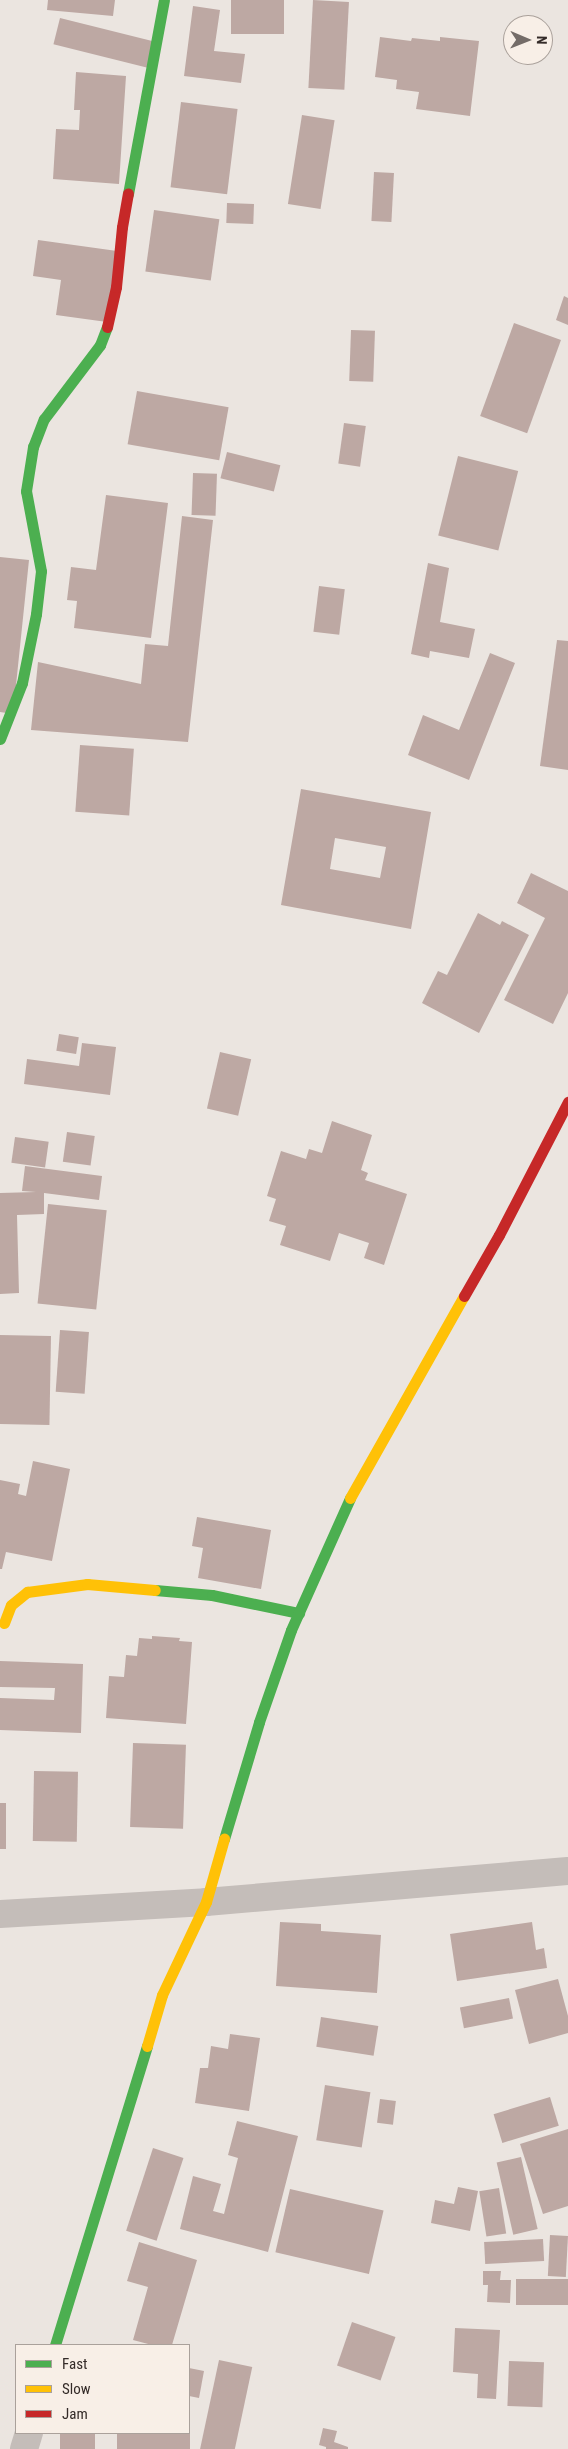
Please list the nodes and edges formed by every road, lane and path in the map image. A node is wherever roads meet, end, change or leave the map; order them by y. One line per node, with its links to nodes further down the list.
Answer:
1 (164, 0): 2 (street)
2 (0, 739)
3 (568, 1102): 4 (street)
4 (299, 1613): 5 (street); 7 (street)
5 (4, 1624)
6 (568, 1871): 7 (street)
7 (206, 1902): 8 (street); 9 (street)
8 (0, 1914)
9 (55, 2344)
10 (29, 2434): 11 (street)
11 (24, 2449)

